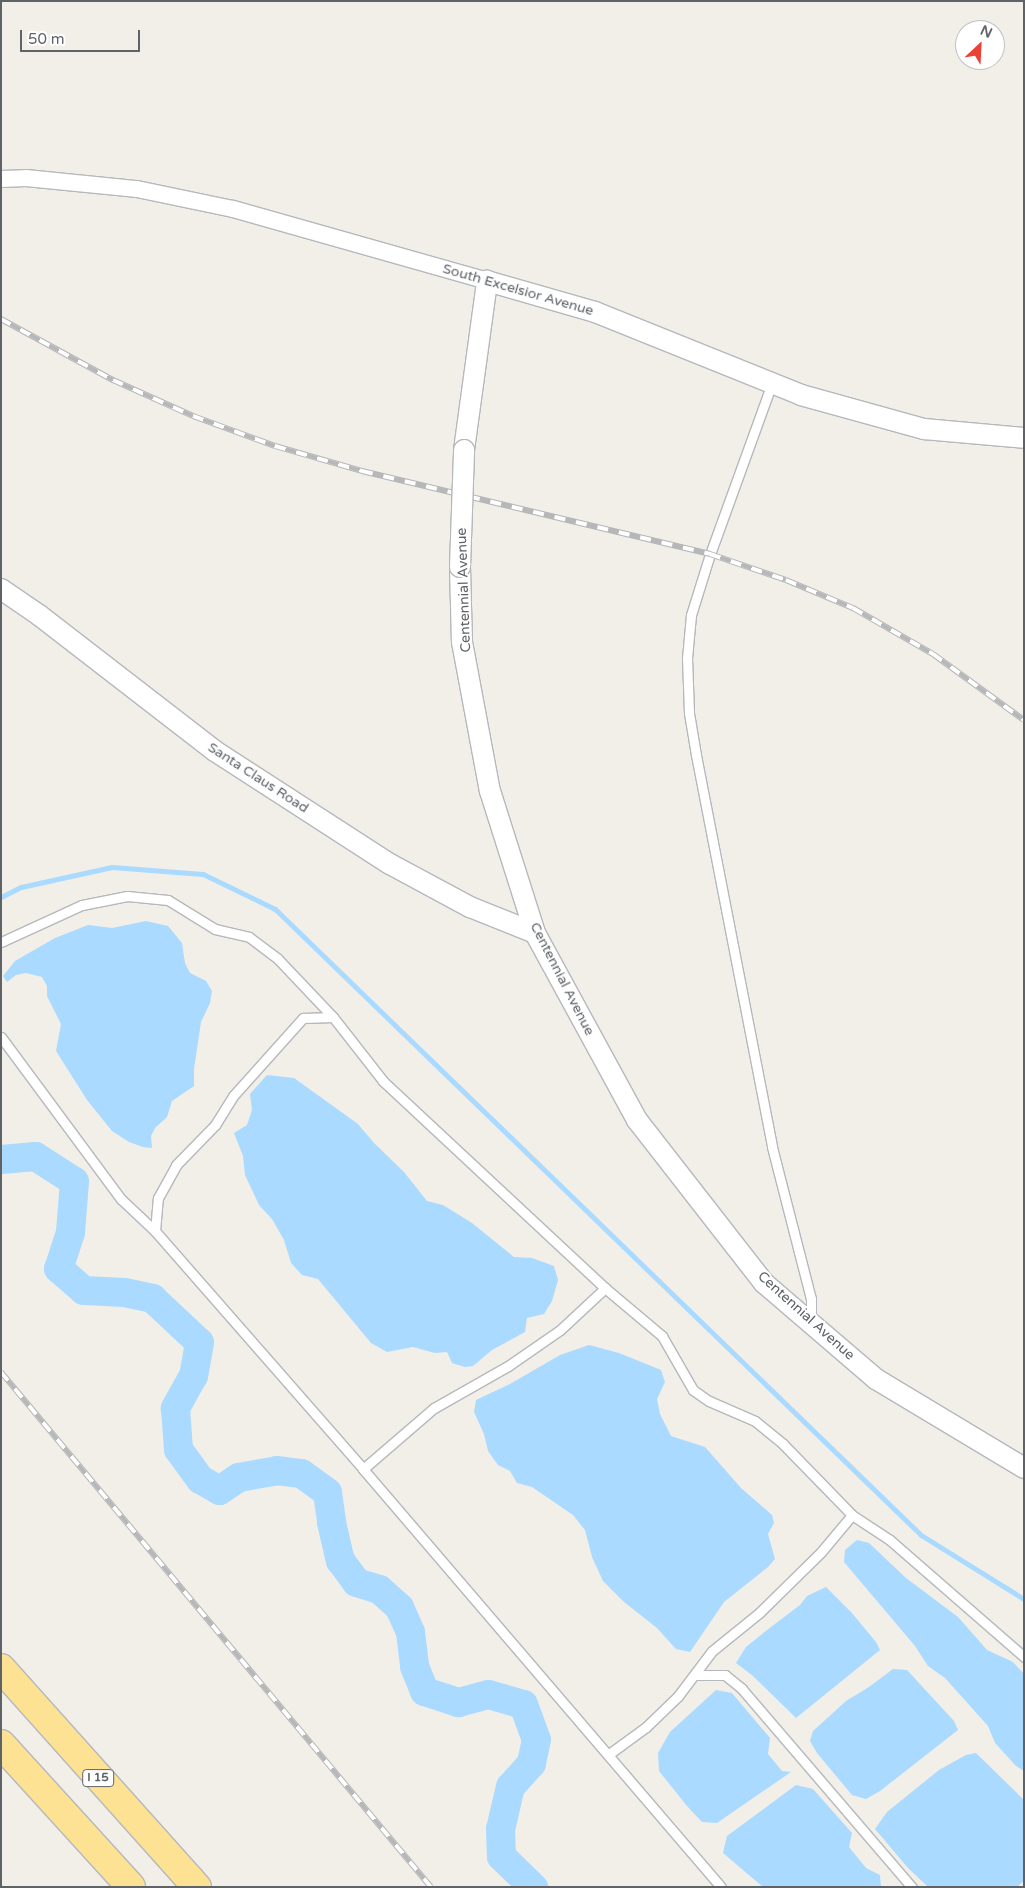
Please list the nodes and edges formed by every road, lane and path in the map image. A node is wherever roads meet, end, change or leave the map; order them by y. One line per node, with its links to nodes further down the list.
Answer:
1 (1, 179): 2 (street, South Excelsior Avenue)
2 (487, 280): 3 (street, South Excelsior Avenue); 6 (street, Centennial Avenue, bridge)
3 (772, 383): 4 (street, South Excelsior Avenue); 12 (lane)
4 (1024, 438)
5 (1, 589): 6 (street, Santa Claus Road)
6 (534, 933): 12 (street, Centennial Avenue)
7 (1, 942): 8 (lane)
8 (333, 1017): 10 (lane); 11 (lane)
9 (1, 1037): 10 (lane)
10 (155, 1231): 14 (lane)
11 (605, 1288): 14 (lane); 15 (lane)
12 (811, 1323): 13 (street, Centennial Avenue)
13 (1024, 1468)
14 (363, 1469): 20 (lane)
15 (852, 1515): 16 (lane); 18 (lane)
16 (1024, 1657)
17 (1, 1668): 22 (highway, I 15)
18 (695, 1675): 20 (lane); 24 (lane)
19 (1, 1744): 21 (highway)
20 (609, 1754): 23 (lane)
21 (131, 1887)
22 (197, 1887)
23 (721, 1887)
24 (912, 1887)

